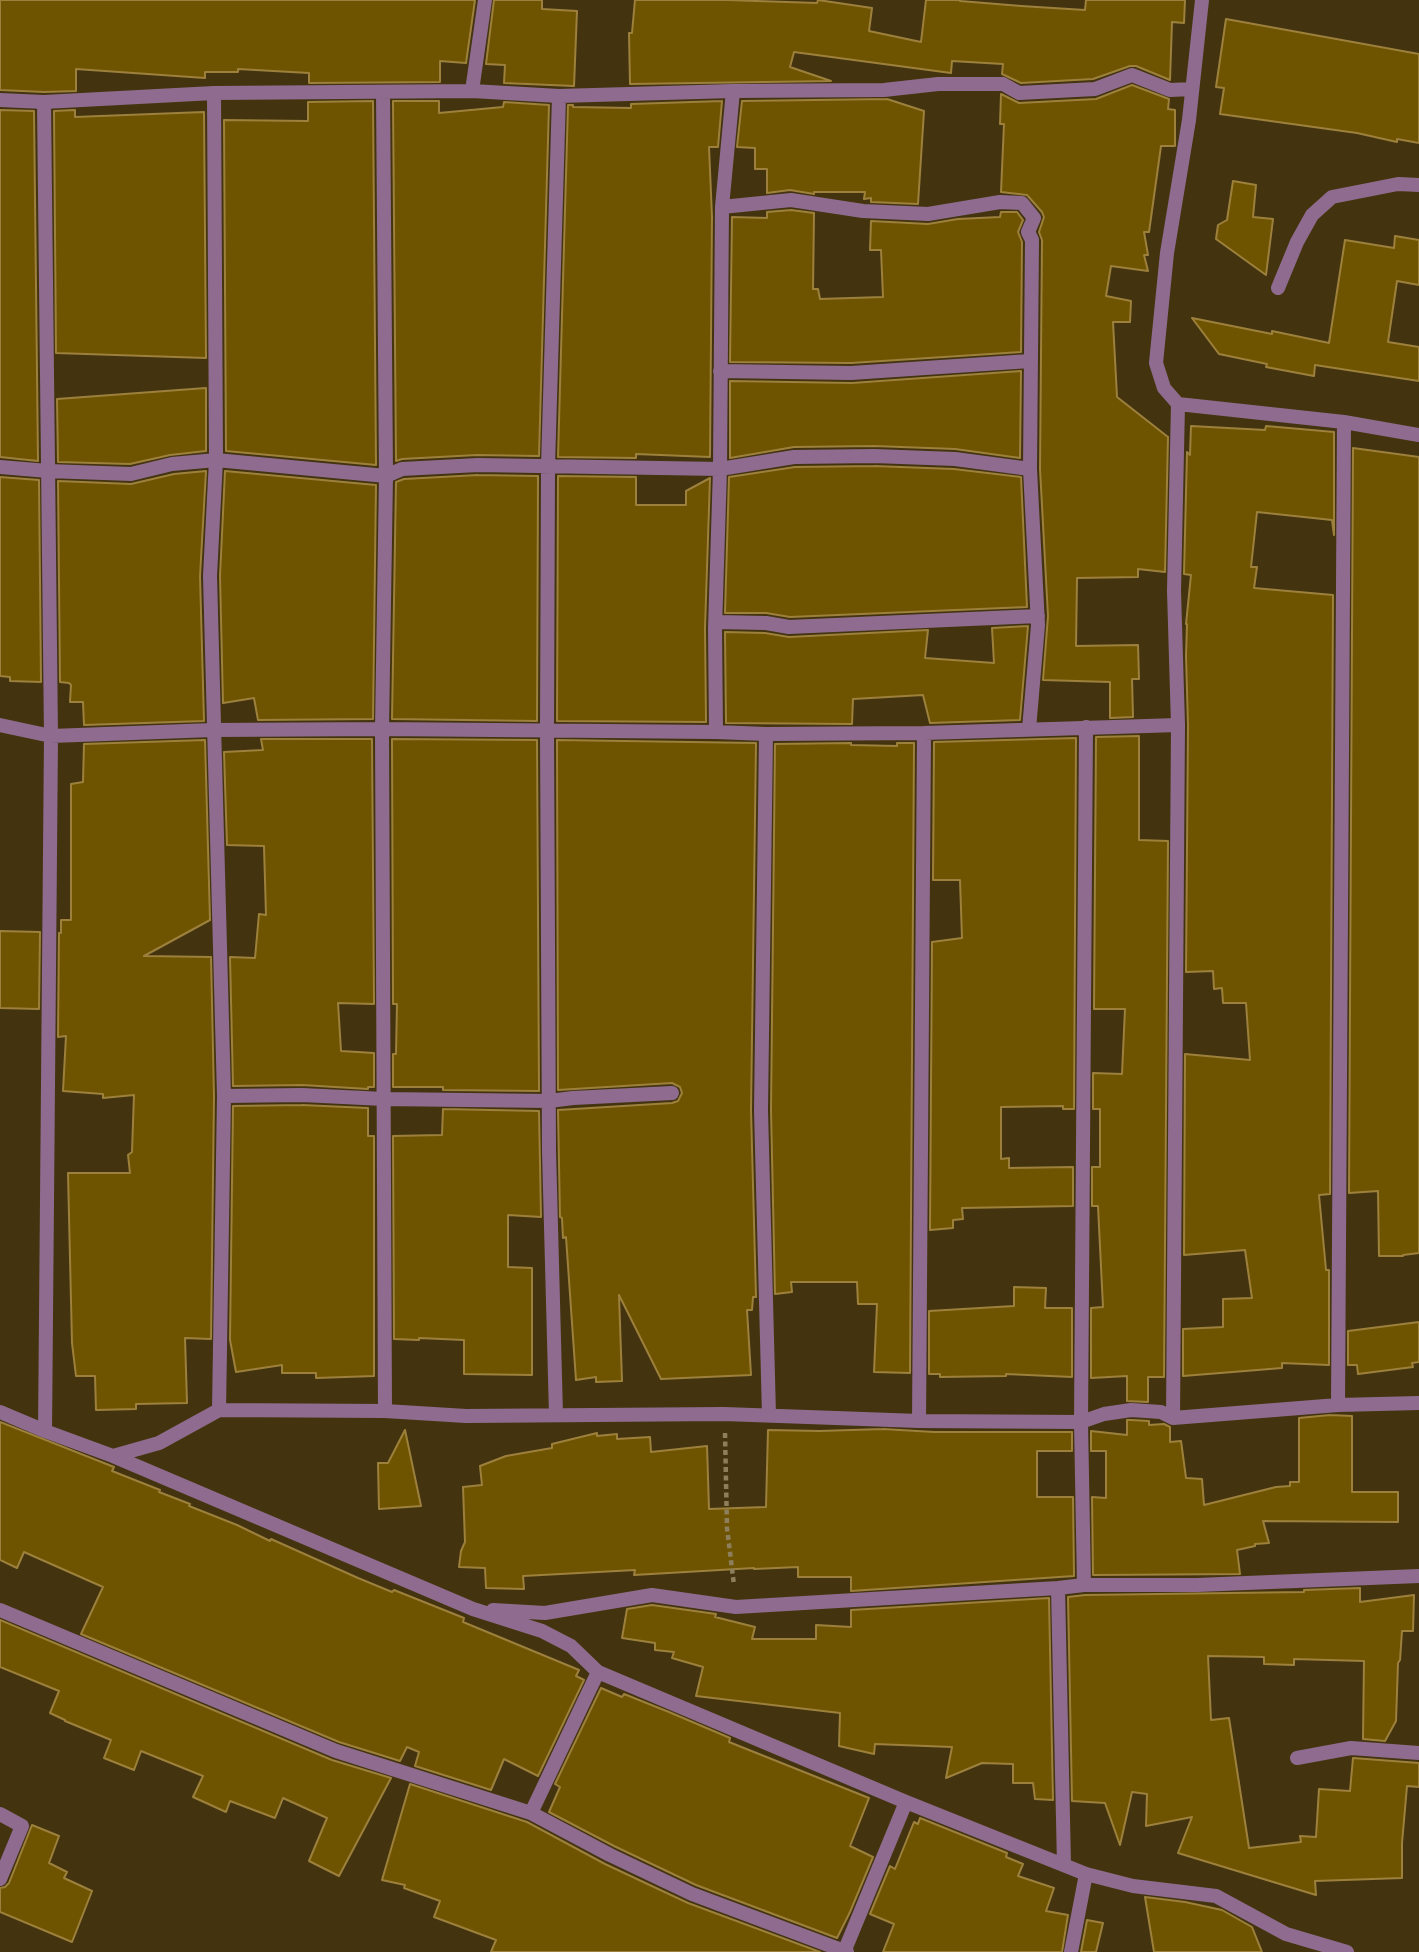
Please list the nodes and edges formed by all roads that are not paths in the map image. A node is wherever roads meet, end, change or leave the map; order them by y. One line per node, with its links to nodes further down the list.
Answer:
1 (485, 0): 4 (street)
2 (1202, 0): 3 (street)
3 (1192, 89): 5 (street); 16 (street)
4 (472, 91): 6 (street); 8 (street)
5 (733, 91): 8 (street); 12 (street)
6 (383, 92): 7 (street); 25 (street)
7 (214, 93): 10 (street); 19 (street)
8 (559, 96): 20 (street)
9 (0, 100): 10 (street)
10 (44, 102): 24 (street)
11 (1419, 185): 13 (street)
12 (722, 207): 14 (street); 15 (street)
13 (1278, 288)
14 (1030, 361): 15 (street); 23 (street)
15 (720, 371): 22 (street)
16 (1178, 404): 17 (street); 29 (street)
17 (1344, 422): 18 (street); 44 (street)
18 (1419, 435)
19 (216, 460): 24 (street); 25 (street); 33 (street)
20 (548, 466): 22 (street); 25 (street); 34 (street)
21 (0, 467): 24 (street)
22 (720, 469): 23 (street); 27 (street)
23 (1030, 469): 26 (street)
24 (48, 471): 38 (street)
25 (386, 476): 31 (street)
26 (1038, 617): 27 (street); 32 (street)
27 (716, 622): 35 (street)
28 (0, 725): 38 (street)
29 (1178, 725): 30 (street); 50 (street)
30 (1086, 727): 32 (street); 52 (street)
31 (382, 729): 33 (street); 34 (street); 41 (street)
32 (1029, 729): 36 (street)
33 (213, 730): 38 (street); 40 (street)
34 (547, 732): 35 (street); 42 (street)
35 (716, 732): 37 (street)
36 (924, 733): 37 (street); 51 (street)
37 (766, 734): 49 (street)
38 (51, 736): 53 (street)
39 (672, 1093): 42 (street)
40 (224, 1096): 41 (street); 45 (street)
41 (384, 1099): 42 (street); 46 (street)
42 (549, 1101): 48 (street)
43 (1419, 1403): 44 (street)
44 (1338, 1405): 50 (street)
45 (219, 1410): 46 (street); 54 (street)
46 (385, 1411): 48 (street)
47 (0, 1412): 53 (street)
48 (556, 1415): 49 (street)
49 (769, 1415): 51 (street)
50 (1173, 1418): 52 (street)
51 (919, 1421): 52 (street)
52 (1081, 1422): 56 (street)
53 (45, 1431): 54 (street)
54 (113, 1456): 58 (street)
55 (1419, 1576): 56 (street)
56 (1084, 1585): 57 (street)
57 (1058, 1588): 58 (street); 66 (street)
58 (473, 1609): 60 (street)
59 (0, 1610): 65 (street)
60 (598, 1672): 63 (street); 65 (street)
61 (1419, 1753): 62 (street)
62 (1297, 1758)
63 (906, 1802): 66 (street); 69 (street)
64 (0, 1814): 68 (street)
65 (531, 1814): 69 (street)
66 (1064, 1864): 67 (street)
67 (1086, 1874): 70 (street); 71 (street)
68 (0, 1879)
69 (845, 1952)
70 (1071, 1952)
71 (1347, 1952)

